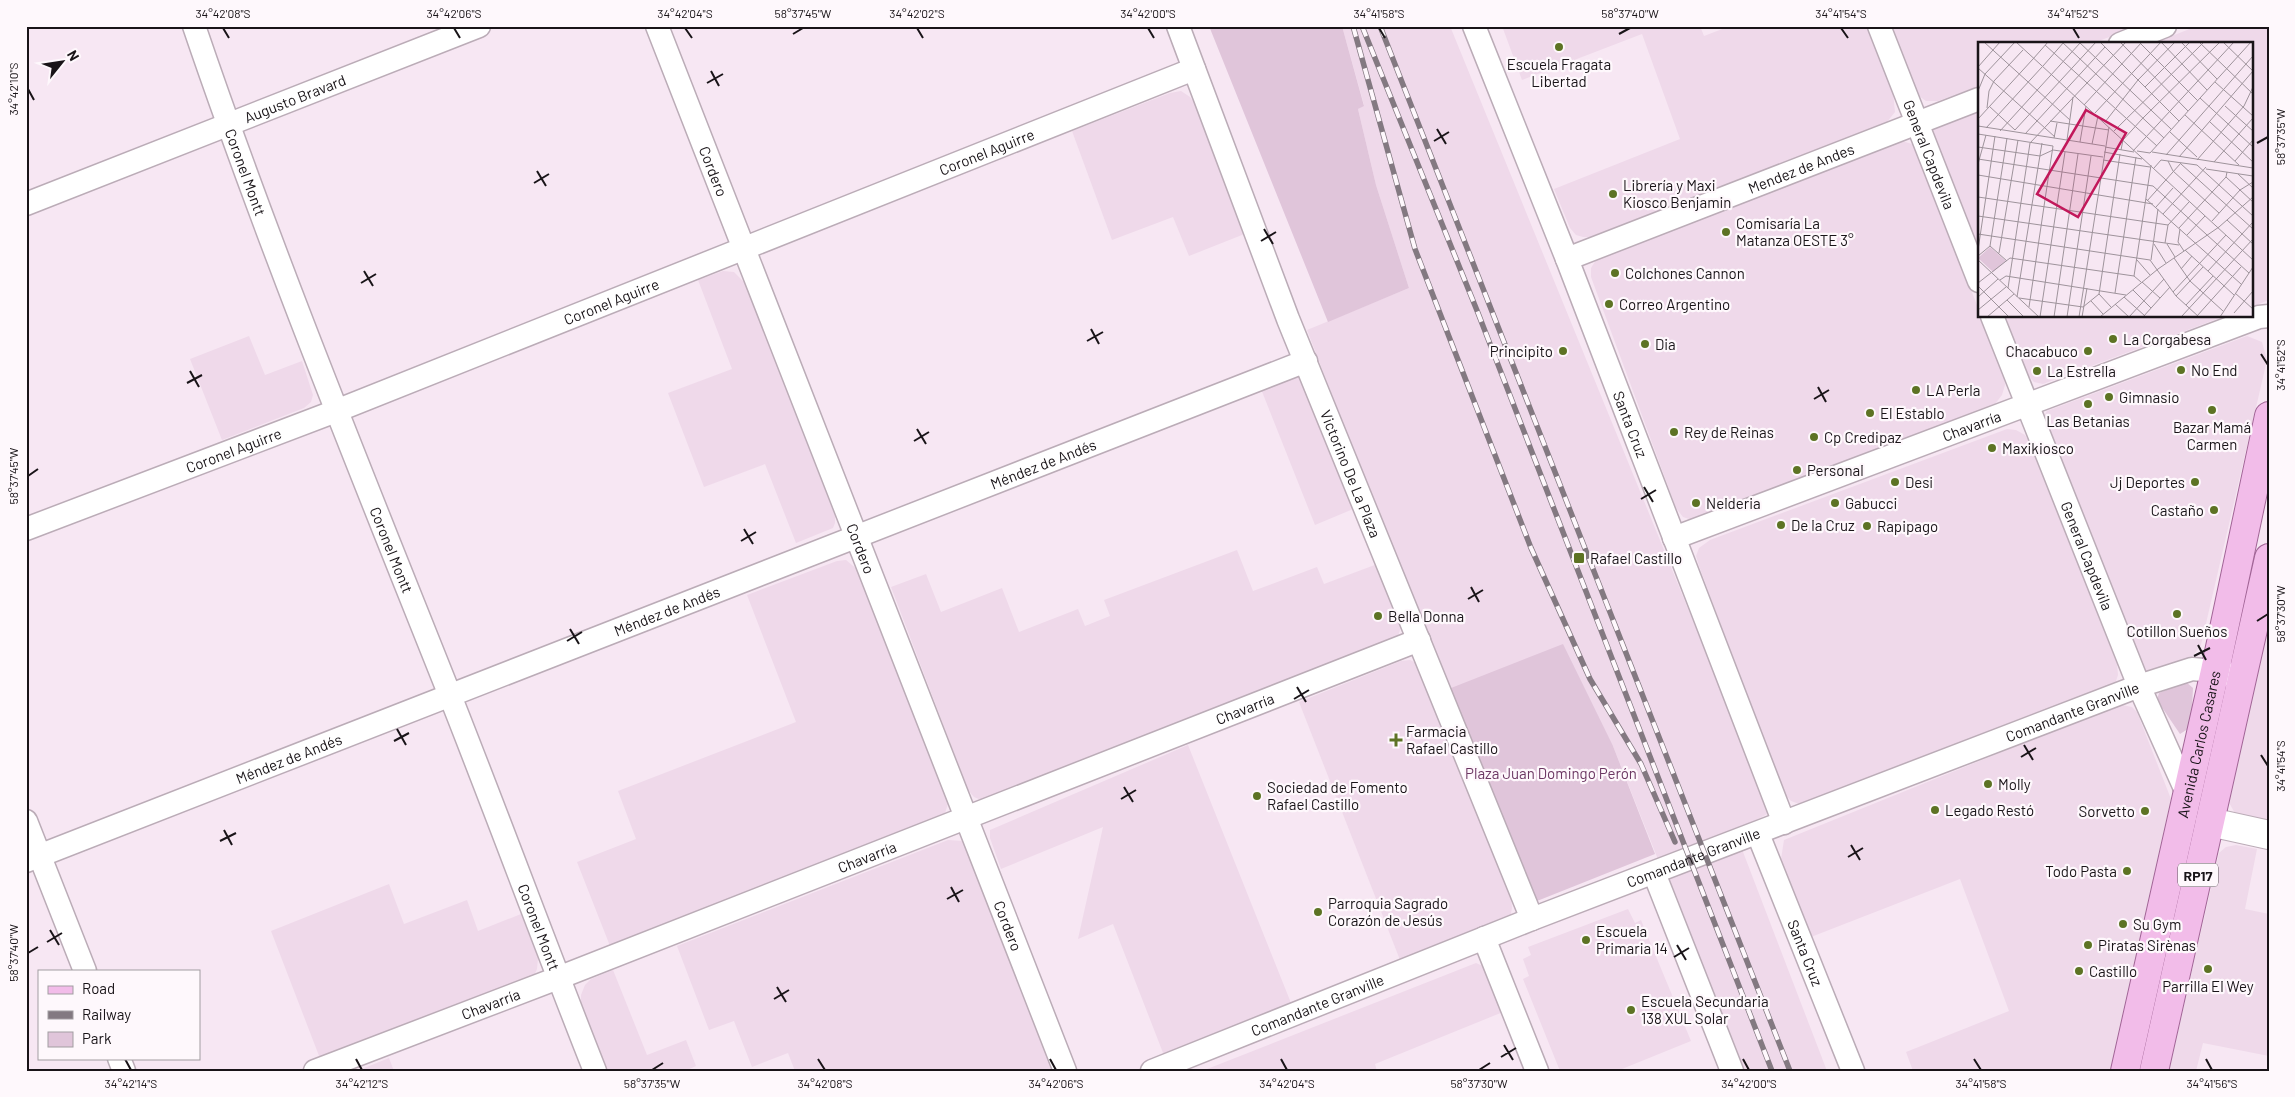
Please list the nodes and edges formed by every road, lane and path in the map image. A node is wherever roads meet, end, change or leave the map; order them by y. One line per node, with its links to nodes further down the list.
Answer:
1 (194, 26): 12 (street, Coronel Montt)
2 (478, 26): 12 (street, Augusto Bravard)
3 (657, 26): 14 (street, Cordero)
4 (1178, 26): 9 (street, Victorino De La Plaza)
5 (1474, 26): 15 (street, Santa Cruz)
6 (1879, 26): 11 (street, General Capdevila)
7 (2165, 26): 8 (street)
8 (2125, 42)
9 (1194, 69): 14 (street, Coronel Aguirre); 19 (street, Victorino De La Plaza)
10 (1978, 99): 11 (street, Mendez de Andes)
11 (1916, 123): 15 (street, Mendez de Andes); 16 (street, General Capdevila)
12 (227, 124): 13 (street, Augusto Bravard); 21 (street, Coronel Montt)
13 (26, 204)
14 (744, 248): 21 (street, Coronel Aguirre); 24 (street, Cordero)
15 (1567, 259): 25 (street, Santa Cruz)
16 (1978, 279)
17 (2269, 316): 20 (street, Chavarría)
18 (1993, 318): 20 (street, General Capdevila)
19 (1306, 361): 24 (street, Méndez de Andés); 27 (street, Victorino De La Plaza)
20 (2027, 403): 25 (street, Chavarría); 30 (street, General Capdevila)
21 (336, 411): 23 (street, Coronel Aguirre); 31 (street, Coronel Montt)
22 (2269, 416): 28 (main road, Avenida Carlos Casares / RP17)
23 (26, 529)
24 (856, 536): 31 (street, Méndez de Andés); 33 (street, Cordero)
25 (1674, 538): 36 (street, Santa Cruz)
26 (2269, 558): 29 (main road, Avenida Carlos Casares / RP17)
27 (1419, 640): 33 (street, Chavarría); 41 (street, Victorino De La Plaza)
28 (2215, 671): 29 (street, Comandante Granville); 30 (street, Comandante Granville); 32 (main road, Avenida Carlos Casares / RP17)
29 (2241, 678): 35 (main road, Avenida Carlos Casares / RP17)
30 (2139, 686): 32 (street, General Capdevila); 36 (street, Comandante Granville)
31 (450, 695): 39 (street, Méndez de Andés); 44 (street, Coronel Montt)
32 (2187, 793): 52 (main road, Avenida Carlos Casares / RP17)
33 (966, 817): 44 (street, Chavarría); 47 (street, Cordero)
34 (26, 822): 39 (street)
35 (2210, 822): 38 (street); 53 (main road, Avenida Carlos Casares / RP17)
36 (1784, 823): 37 (street, Comandante Granville)
37 (1758, 834): 40 (street, Comandante Granville); 51 (street, Santa Cruz)
38 (2269, 835)
39 (33, 858): 43 (street)
40 (1654, 873): 41 (street, Comandante Granville); 50 (street)
41 (1532, 919): 42 (street, Comandante Granville)
42 (1484, 938): 48 (street, Comandante Granville); 49 (street)
43 (84, 970)
44 (558, 978): 45 (street, Chavarría); 46 (street, Coronel Montt)
45 (315, 1071)
46 (595, 1071)
47 (1065, 1071)
48 (1152, 1071)
49 (1537, 1071)
50 (1732, 1071)
51 (1853, 1071)
52 (2125, 1071)
53 (2154, 1071)

